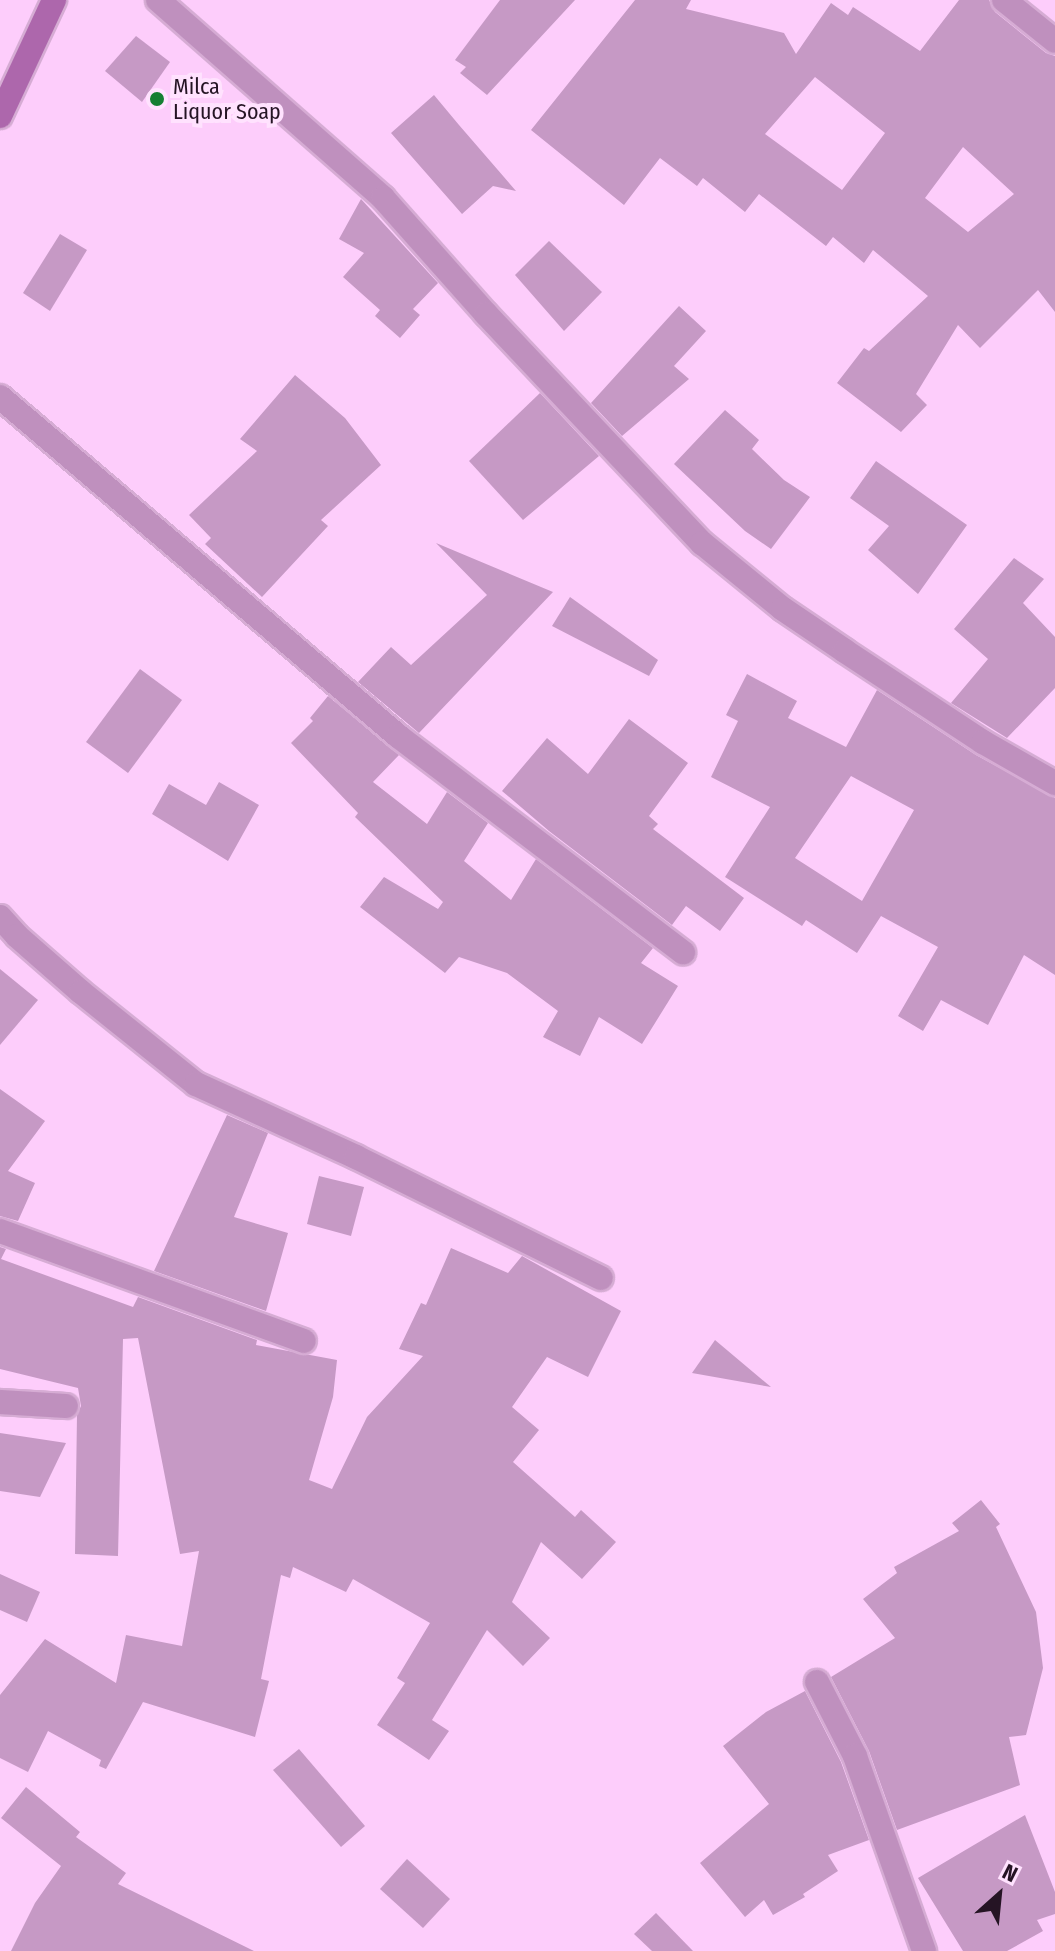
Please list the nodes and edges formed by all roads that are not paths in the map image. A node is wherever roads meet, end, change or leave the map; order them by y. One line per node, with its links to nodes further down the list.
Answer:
1 (54, 0): 5 (street)
2 (158, 0): 7 (street)
3 (1004, 0): 4 (street)
4 (1055, 41)
5 (0, 116)
6 (0, 397): 9 (street)
7 (1055, 783)
8 (0, 917): 11 (street)
9 (683, 952)
10 (0, 1231): 12 (street)
11 (601, 1278)
12 (304, 1341)
13 (0, 1402): 14 (street)
14 (66, 1406)
15 (817, 1682): 16 (street)
16 (924, 1951)

